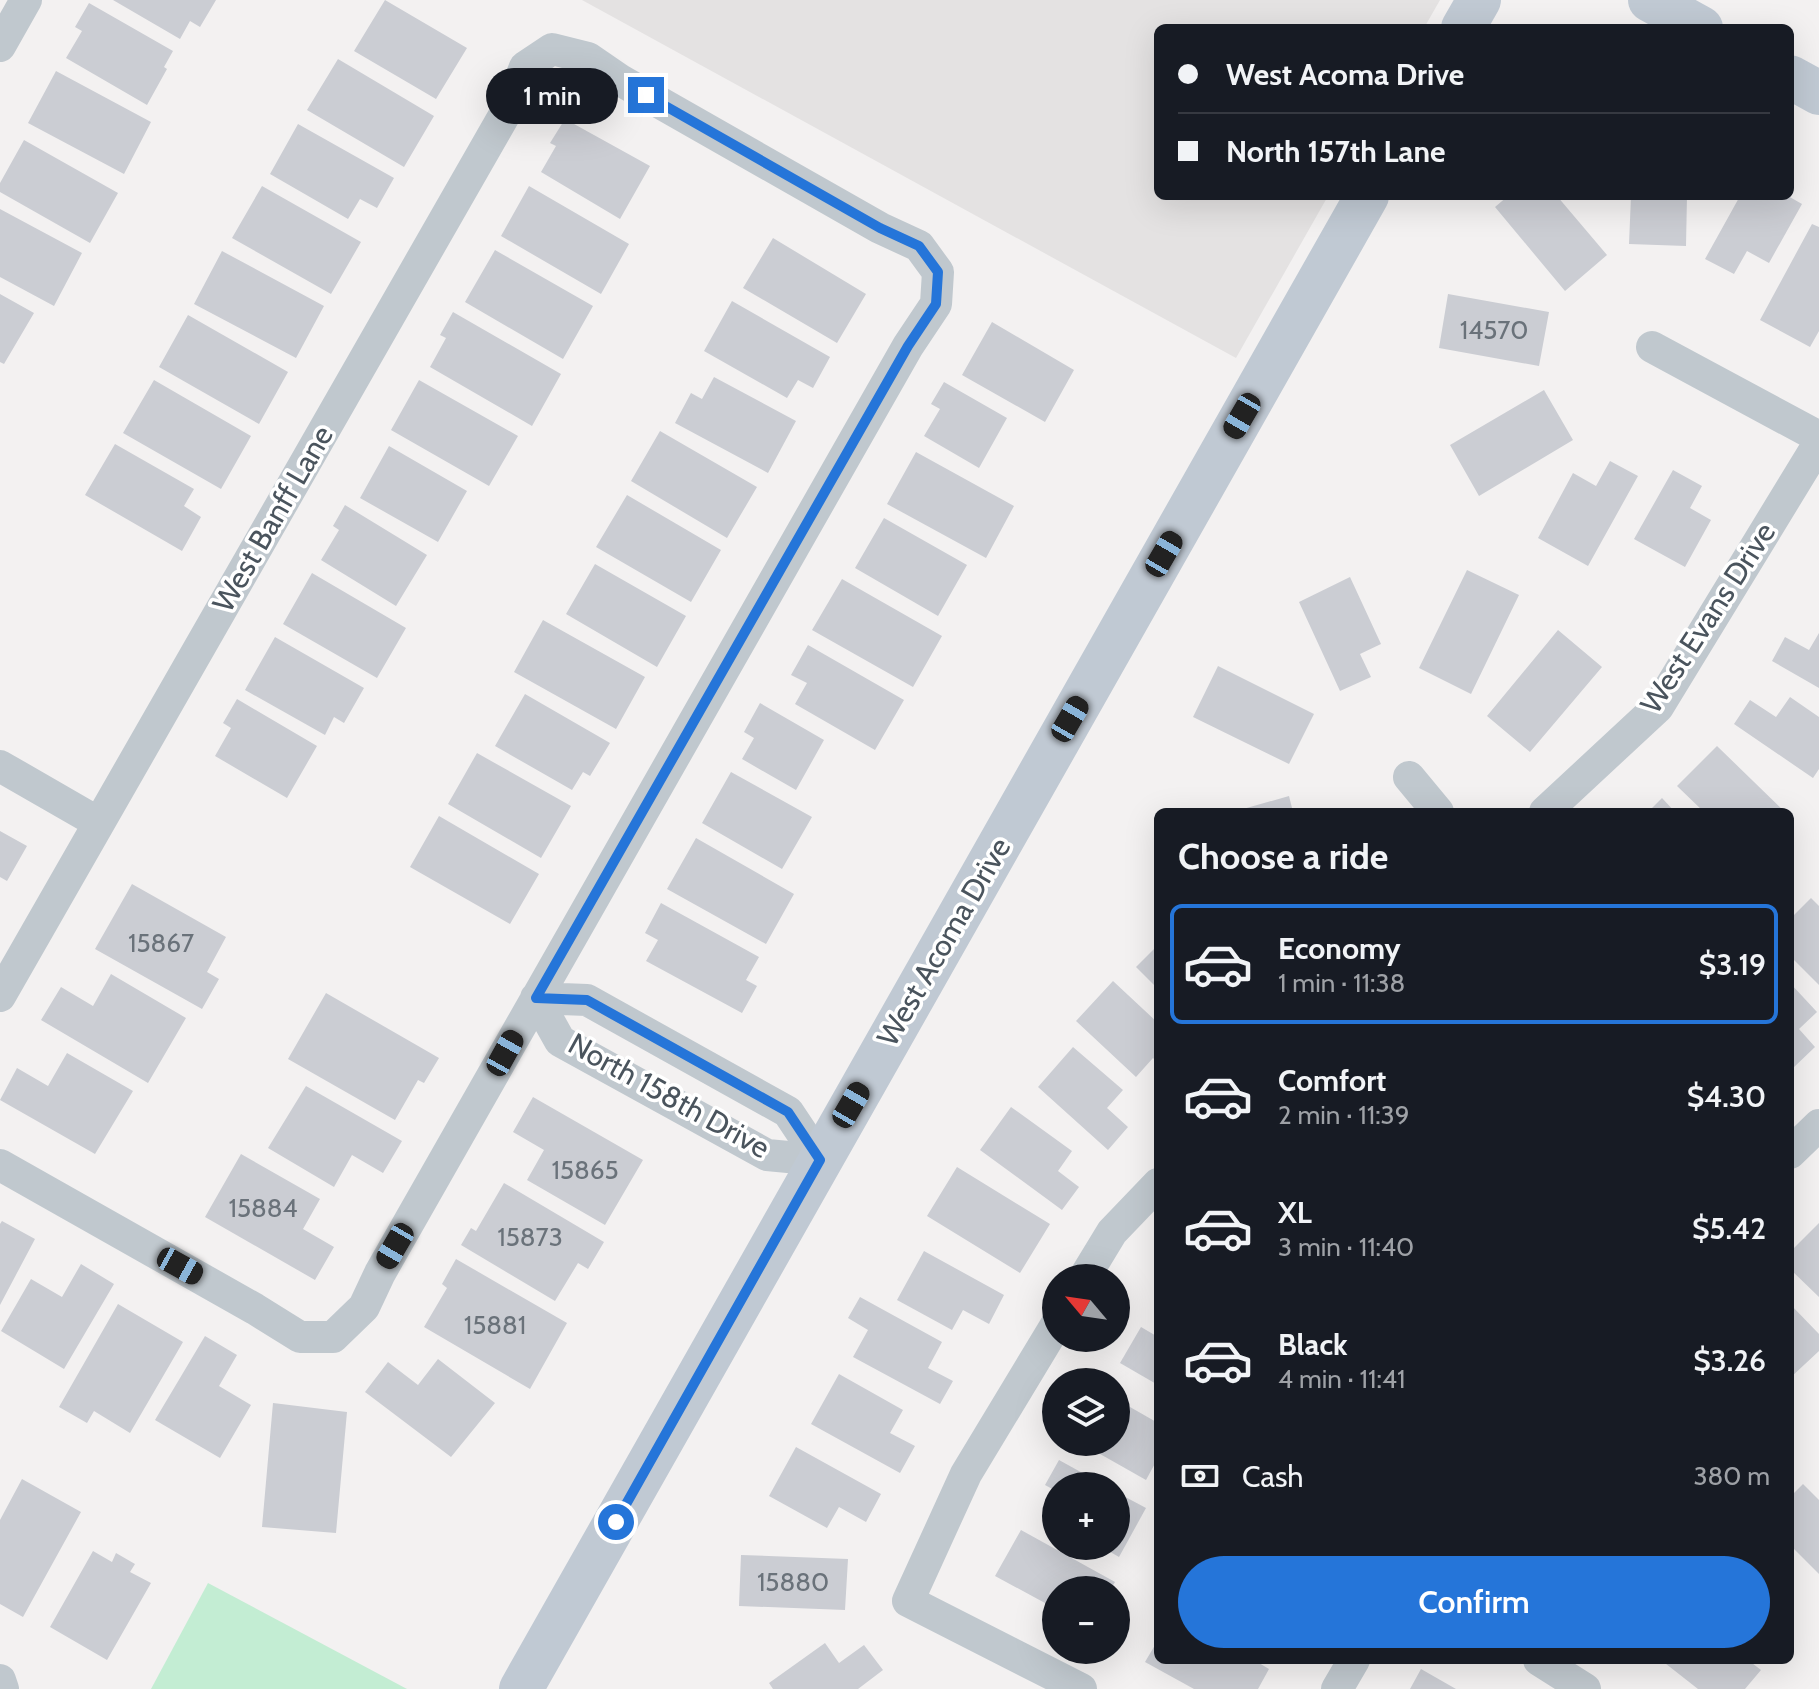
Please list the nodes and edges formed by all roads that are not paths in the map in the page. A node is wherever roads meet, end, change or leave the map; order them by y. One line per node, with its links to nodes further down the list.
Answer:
1 (26, 0): 6 (street)
2 (1479, 0): 4 (street)
3 (1650, 0): 5 (street)
4 (1465, 24)
5 (1694, 24)
6 (0, 46)
7 (1794, 79): 8 (street)
8 (1819, 93)
9 (1365, 200): 23 (street, West Acoma Drive)
10 (1652, 347): 11 (street)
11 (1819, 440): 15 (street, West Evans Drive)
12 (0, 766): 16 (street)
13 (1409, 777): 14 (street)
14 (1435, 808)
15 (1549, 808)
16 (99, 823): 17 (street, West Banff Lane); 18 (street, West Banff Lane)
17 (0, 996)
18 (536, 998): 19 (street, North 158th Drive); 20 (street, North 158th Drive); 24 (street)
19 (663, 1042): 20 (street); 23 (street, North 158th Drive)
20 (638, 1084): 23 (street, North 158th Drive)
21 (1819, 1125): 22 (street)
22 (1794, 1149)
23 (820, 1160): 32 (street, West Acoma Drive)
24 (0, 1165)
25 (1154, 1188): 26 (street)
26 (1093, 1264)
27 (1042, 1348): 33 (street)
28 (1352, 1664): 34 (street)
29 (1545, 1664): 35 (street)
30 (0, 1680): 31 (street)
31 (3, 1689)
32 (521, 1689)
33 (1081, 1689)
34 (1337, 1689)
35 (1585, 1689)

